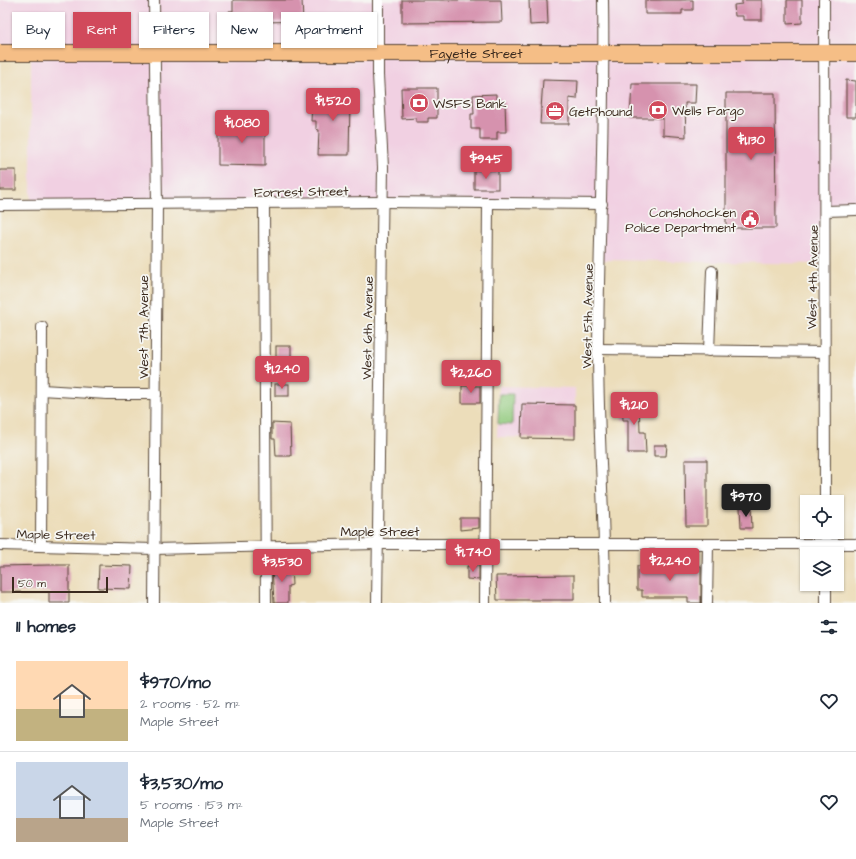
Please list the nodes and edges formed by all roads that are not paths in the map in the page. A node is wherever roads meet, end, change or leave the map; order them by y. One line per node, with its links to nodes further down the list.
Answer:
1 (154, 0): 5 (street, West 7th Avenue)
2 (378, 0): 10 (street, West 6th Avenue)
3 (603, 0): 7 (street, West 5th Avenue)
4 (824, 0): 8 (street, West 4th Avenue)
5 (154, 52): 6 (main road, Fayette Street); 10 (main road, Fayette Street); 16 (street, West 7th Avenue)
6 (0, 53)
7 (604, 53): 8 (main road, Fayette Street); 10 (main road, Fayette Street); 15 (street, West 5th Avenue)
8 (825, 53): 9 (main road, Fayette Street); 17 (street, West 4th Avenue)
9 (856, 53)
10 (379, 54): 11 (street, West 6th Avenue)
11 (383, 202): 12 (street, Forrest Street); 14 (street, Forrest Street); 27 (street, West 6th Avenue)
12 (488, 203): 15 (street, Forrest Street); 28 (street)
13 (0, 204): 16 (street, Forrest Street)
14 (264, 204): 16 (street, Forrest Street); 33 (street)
15 (602, 204): 21 (street, West 5th Avenue)
16 (157, 205): 25 (street, West 7th Avenue)
17 (826, 210): 18 (street); 23 (street, West 4th Avenue)
18 (856, 210)
19 (712, 271): 22 (street)
20 (42, 327): 24 (street)
21 (598, 349): 22 (street); 29 (street, West 5th Avenue)
22 (709, 351): 23 (street)
23 (824, 352): 26 (street, West 4th Avenue)
24 (42, 390): 25 (street); 34 (street)
25 (156, 394): 37 (street, West 7th Avenue)
26 (825, 495)
27 (377, 544): 28 (street, Maple Street); 33 (street, Maple Street); 41 (street, West 6th Avenue)
28 (484, 544): 29 (street, Maple Street); 42 (street)
29 (605, 544): 30 (street, Maple Street); 43 (street, West 5th Avenue)
30 (708, 544): 36 (street, Maple Street); 44 (street)
31 (856, 544): 35 (street, Maple Street)
32 (0, 545): 34 (street, Maple Street)
33 (267, 545): 37 (street, Maple Street); 40 (street)
34 (42, 546): 37 (street, Maple Street)
35 (838, 547)
36 (800, 548)
37 (154, 549): 39 (street, West 7th Avenue)
38 (826, 591): 45 (street)
39 (154, 603)
40 (266, 603)
41 (377, 603)
42 (485, 603)
43 (605, 603)
44 (707, 603)
45 (826, 603)

